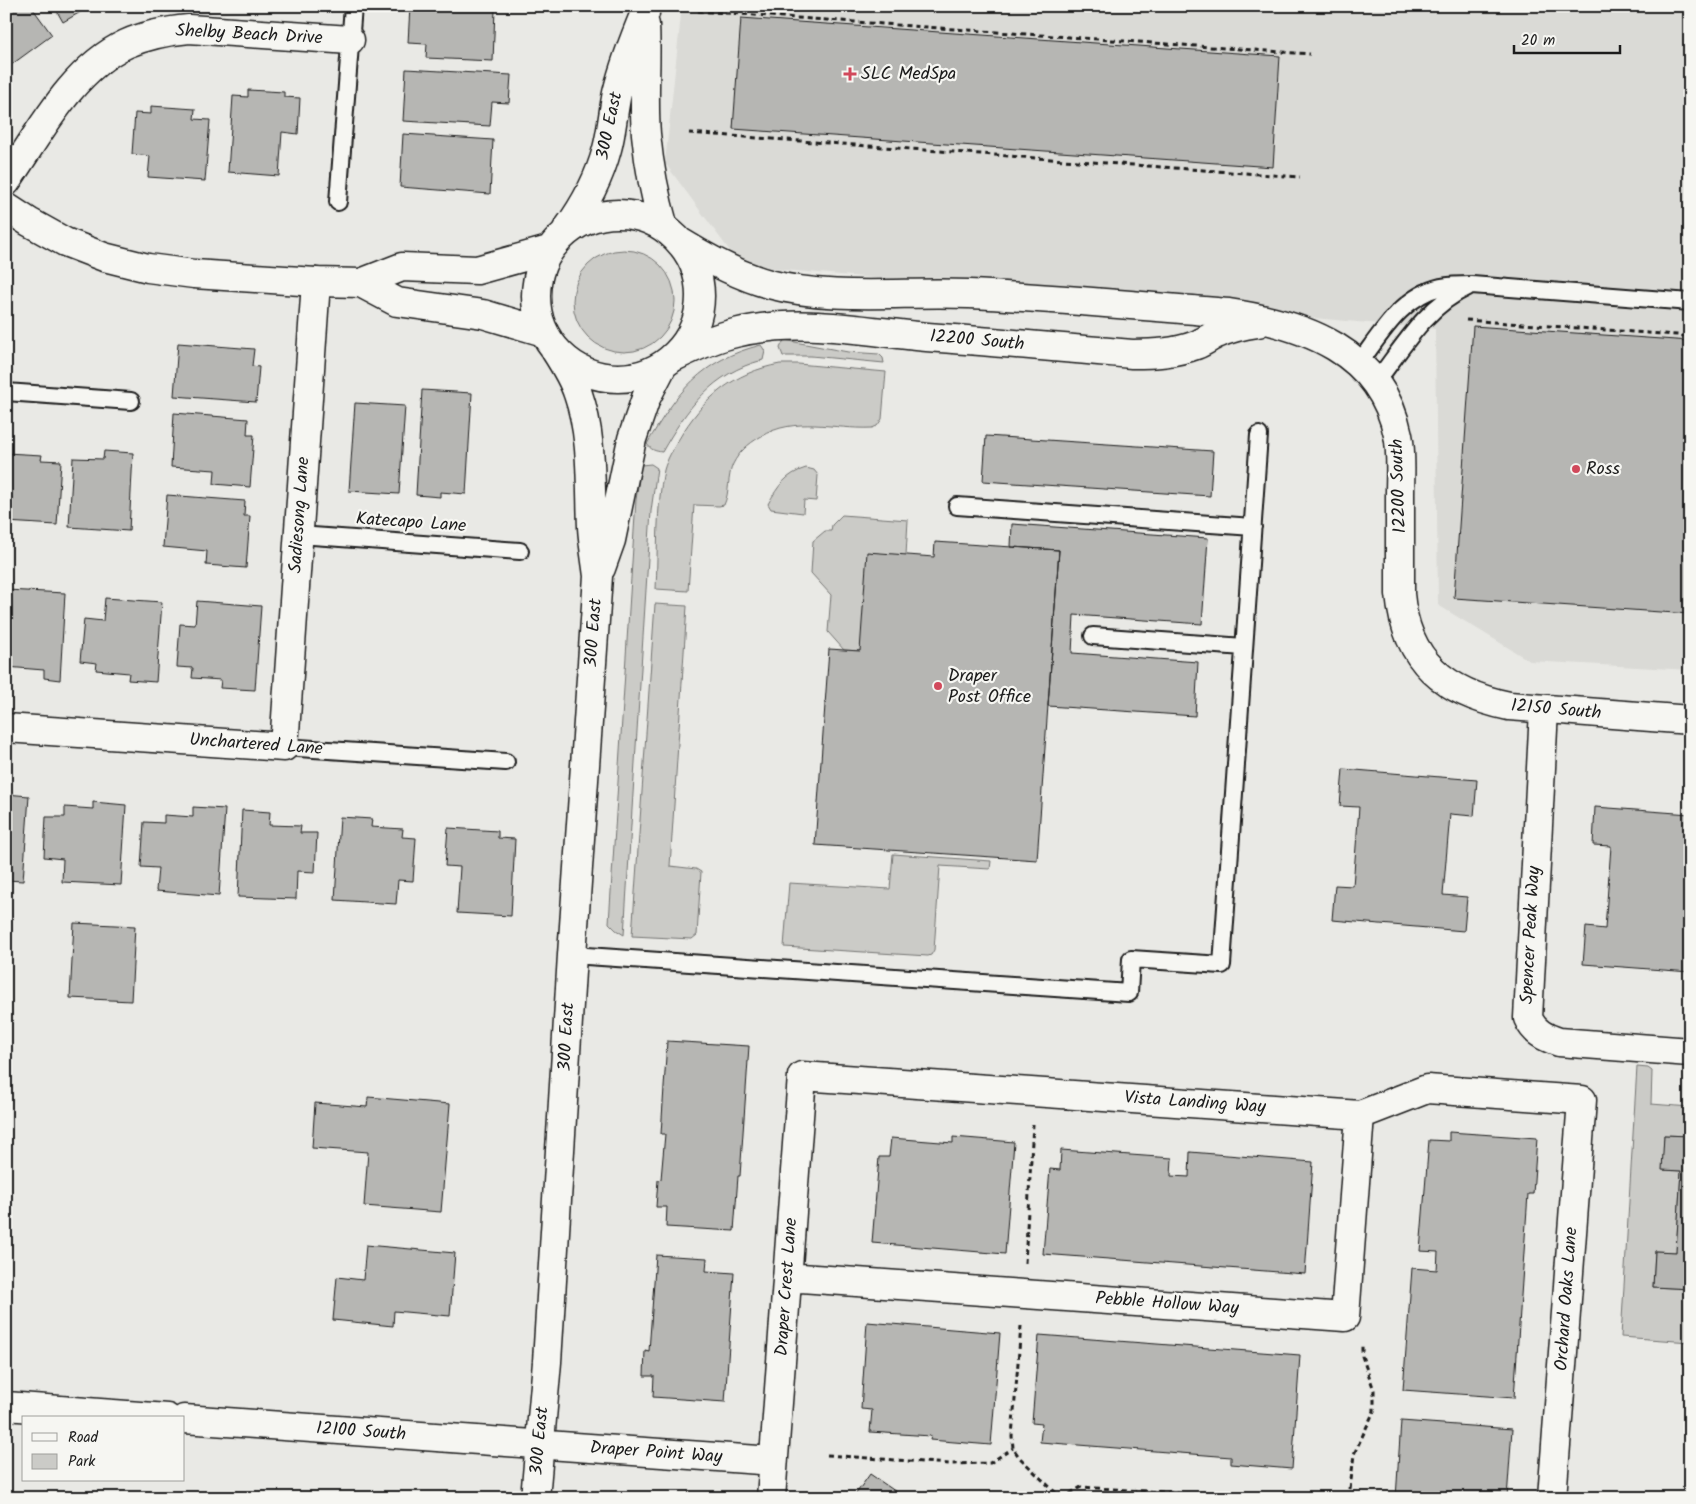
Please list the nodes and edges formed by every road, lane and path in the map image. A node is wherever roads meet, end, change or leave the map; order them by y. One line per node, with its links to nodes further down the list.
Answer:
1 (353, 6): 4 (lane)
2 (645, 10): 11 (street, 300 East); 12 (street, 300 East)
3 (698, 11): 5 (path)
4 (350, 40): 8 (street, Shelby Beach Drive); 9 (lane)
5 (1310, 54)
6 (688, 133): 7 (path)
7 (1300, 176)
8 (6, 182)
9 (338, 202)
10 (6, 207): 13 (street)
11 (672, 235): 12 (street); 18 (street, 12200 South); 21 (street)
12 (557, 242): 14 (street); 20 (street)
13 (316, 282): 14 (street); 28 (street, Sadiesong Lane)
14 (360, 283): 20 (street)
15 (1472, 285): 16 (lane); 22 (lane); 22 (lane)
16 (1690, 302)
17 (1460, 319): 19 (path)
18 (1282, 324): 21 (street, 12200 South); 22 (street, 12200 South)
19 (1690, 336)
20 (549, 341): 21 (street); 30 (street, 300 East)
21 (667, 362): 30 (street, 300 East)
22 (1367, 372): 33 (street, 12200 South)
23 (6, 392): 24 (lane)
24 (131, 400)
25 (1259, 435): 27 (lane)
26 (957, 506): 27 (lane)
27 (1253, 527): 32 (lane)
28 (299, 535): 29 (lane, Katecapo Lane); 37 (street, Sadiesong Lane)
29 (520, 550)
30 (598, 576): 39 (street, 300 East)
31 (1093, 636): 32 (lane)
32 (1244, 647): 39 (lane)
33 (1431, 669): 34 (street, 12150 South)
34 (1544, 710): 35 (street, 12150 South); 40 (street, Spencer Peak Way)
35 (1690, 720)
36 (6, 728): 37 (street, Unchartered Lane)
37 (284, 747): 38 (lane, Unchartered Lane)
38 (506, 762)
39 (572, 955): 52 (street, 300 East)
40 (1690, 1052)
41 (802, 1076): 43 (street, Vista Landing Way); 46 (street, Draper Crest Lane)
42 (1582, 1100): 43 (street, Vista Landing Way); 61 (street, Orchard Oaks Lane)
43 (1360, 1115): 46 (street, Pebble Hollow Way)
44 (1033, 1118): 45 (path)
45 (1024, 1271)
46 (787, 1277): 55 (street, Draper Crest Lane)
47 (1021, 1324): 53 (path)
48 (1362, 1336): 60 (path)
49 (6, 1406): 50 (street)
50 (140, 1416)
51 (185, 1419): 52 (street, 12100 South)
52 (539, 1444): 55 (street, Draper Point Way); 56 (street, 300 East)
53 (1013, 1448): 54 (path); 58 (path)
54 (827, 1455)
55 (773, 1462): 57 (street, Draper Crest Lane)
56 (535, 1498)
57 (771, 1498)
58 (1062, 1498): 59 (path)
59 (1253, 1498)
60 (1349, 1498)
61 (1552, 1498)

